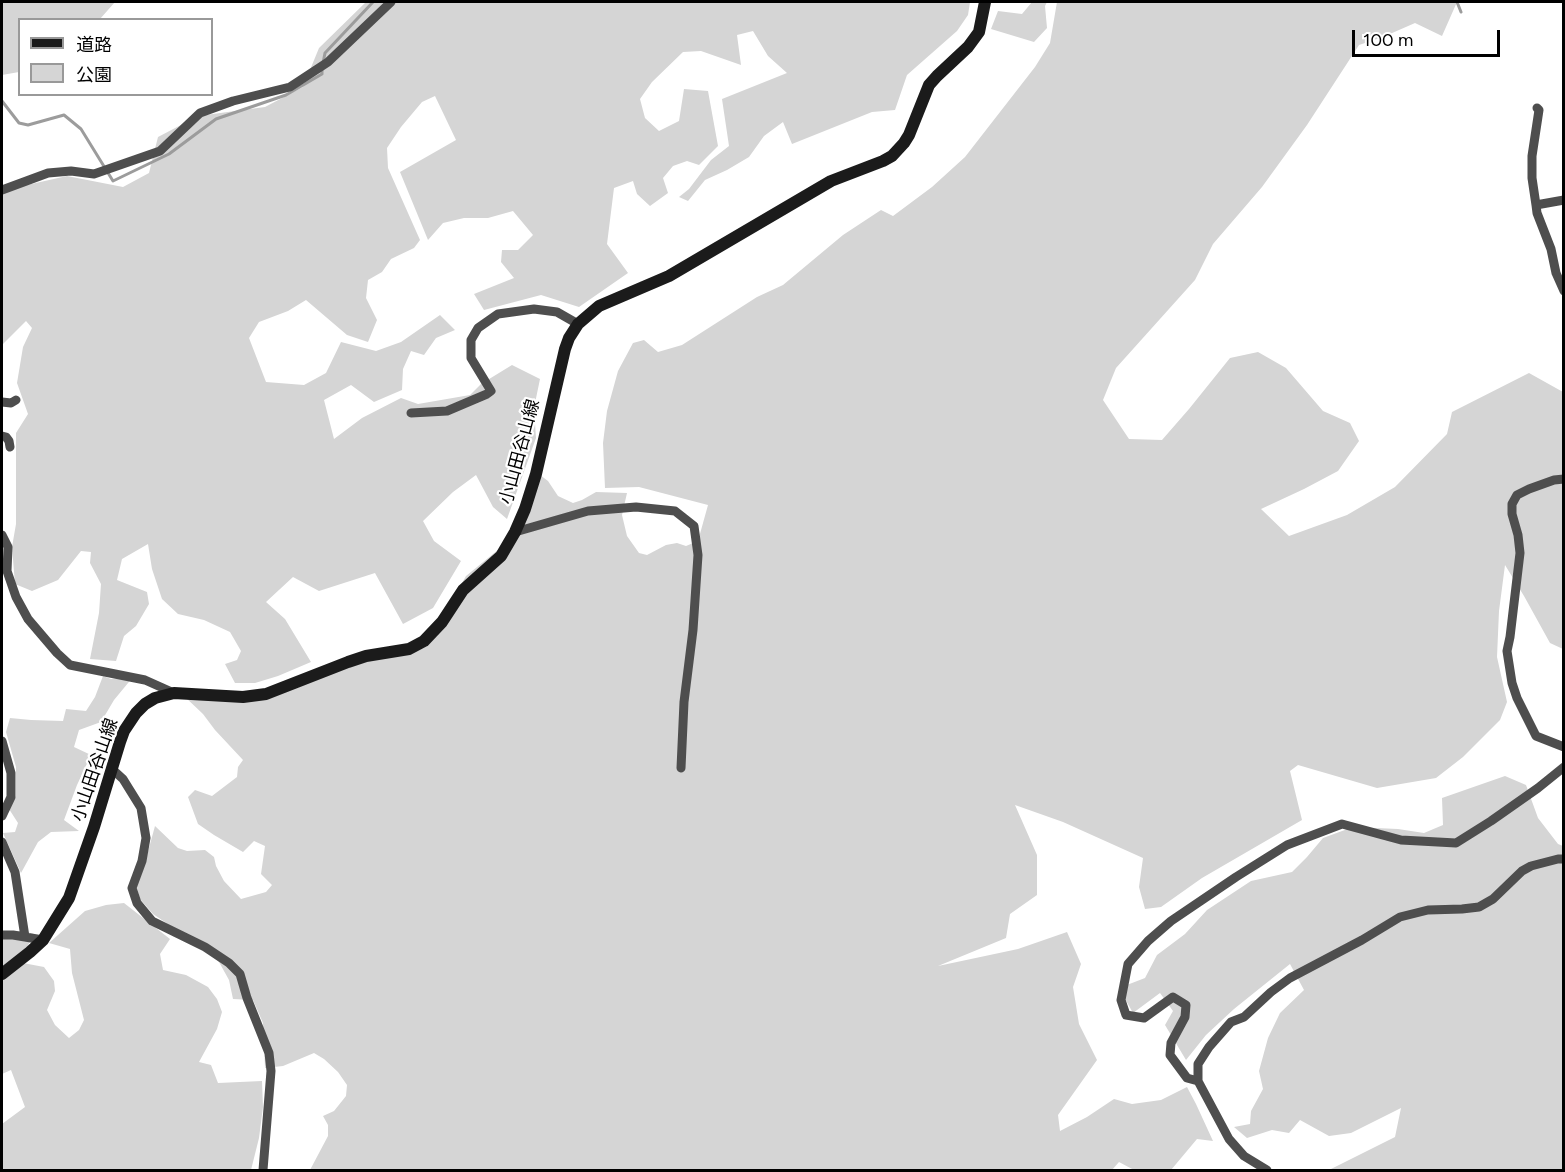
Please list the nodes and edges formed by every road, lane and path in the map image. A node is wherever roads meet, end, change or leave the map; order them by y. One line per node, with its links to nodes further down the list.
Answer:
1 (391, 2): 4 (street)
2 (985, 2): 8 (main road, 小山田谷山線)
3 (1537, 108): 6 (street)
4 (2, 190)
5 (1563, 200): 6 (street)
6 (1536, 205): 7 (street)
7 (1563, 291)
8 (578, 324): 11 (street); 15 (main road, 小山田谷山線)
9 (16, 400): 10 (street)
10 (2, 402)
11 (411, 413)
12 (2, 436): 13 (street)
13 (10, 447)
14 (1563, 479): 19 (street)
15 (515, 532): 17 (main road, 小山田谷山線); 21 (street)
16 (2, 535): 17 (street)
17 (174, 693): 22 (main road, 小山田谷山線)
18 (2, 741): 23 (street)
19 (1563, 747)
20 (1563, 767): 30 (street)
21 (681, 768)
22 (112, 769): 28 (main road, 小山田谷山線); 31 (street)
23 (2, 816)
24 (2, 842): 27 (street)
25 (1563, 859): 30 (street)
26 (2, 935): 27 (street)
27 (25, 937): 28 (street)
28 (43, 940): 29 (main road, 小山田谷山線)
29 (2, 974)
30 (1198, 1081): 32 (street)
31 (262, 1170)
32 (1267, 1170)

